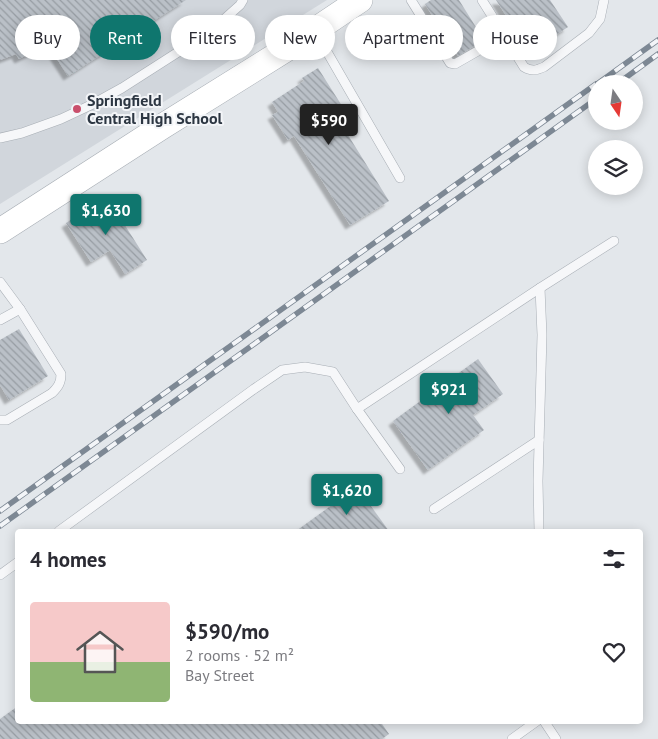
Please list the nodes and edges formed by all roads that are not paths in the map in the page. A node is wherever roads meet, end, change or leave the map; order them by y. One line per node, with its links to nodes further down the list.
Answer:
1 (243, 0): 14 (lane)
2 (360, 0): 7 (main road)
3 (411, 0): 8 (lane)
4 (482, 0): 6 (lane)
5 (604, 0): 9 (lane)
6 (491, 15)
7 (335, 17)
8 (473, 54)
9 (557, 57)
10 (268, 60): 16 (main road)
11 (331, 60): 15 (lane)
12 (519, 60): 13 (lane)
13 (553, 60)
14 (0, 138)
15 (400, 178)
16 (0, 231)
17 (614, 241): 19 (lane)
18 (0, 282): 20 (lane)
19 (540, 288): 22 (lane); 24 (lane)
20 (20, 309): 21 (lane); 23 (lane)
21 (0, 320)
22 (357, 409): 25 (lane); 27 (lane)
23 (0, 420)
24 (539, 440): 26 (lane); 28 (lane)
25 (400, 469)
26 (434, 509)
27 (62, 529)
28 (539, 529)
29 (15, 564): 30 (lane)
30 (0, 575)
31 (533, 724): 33 (lane)
32 (546, 724): 34 (lane)
33 (512, 739)
34 (556, 739)

